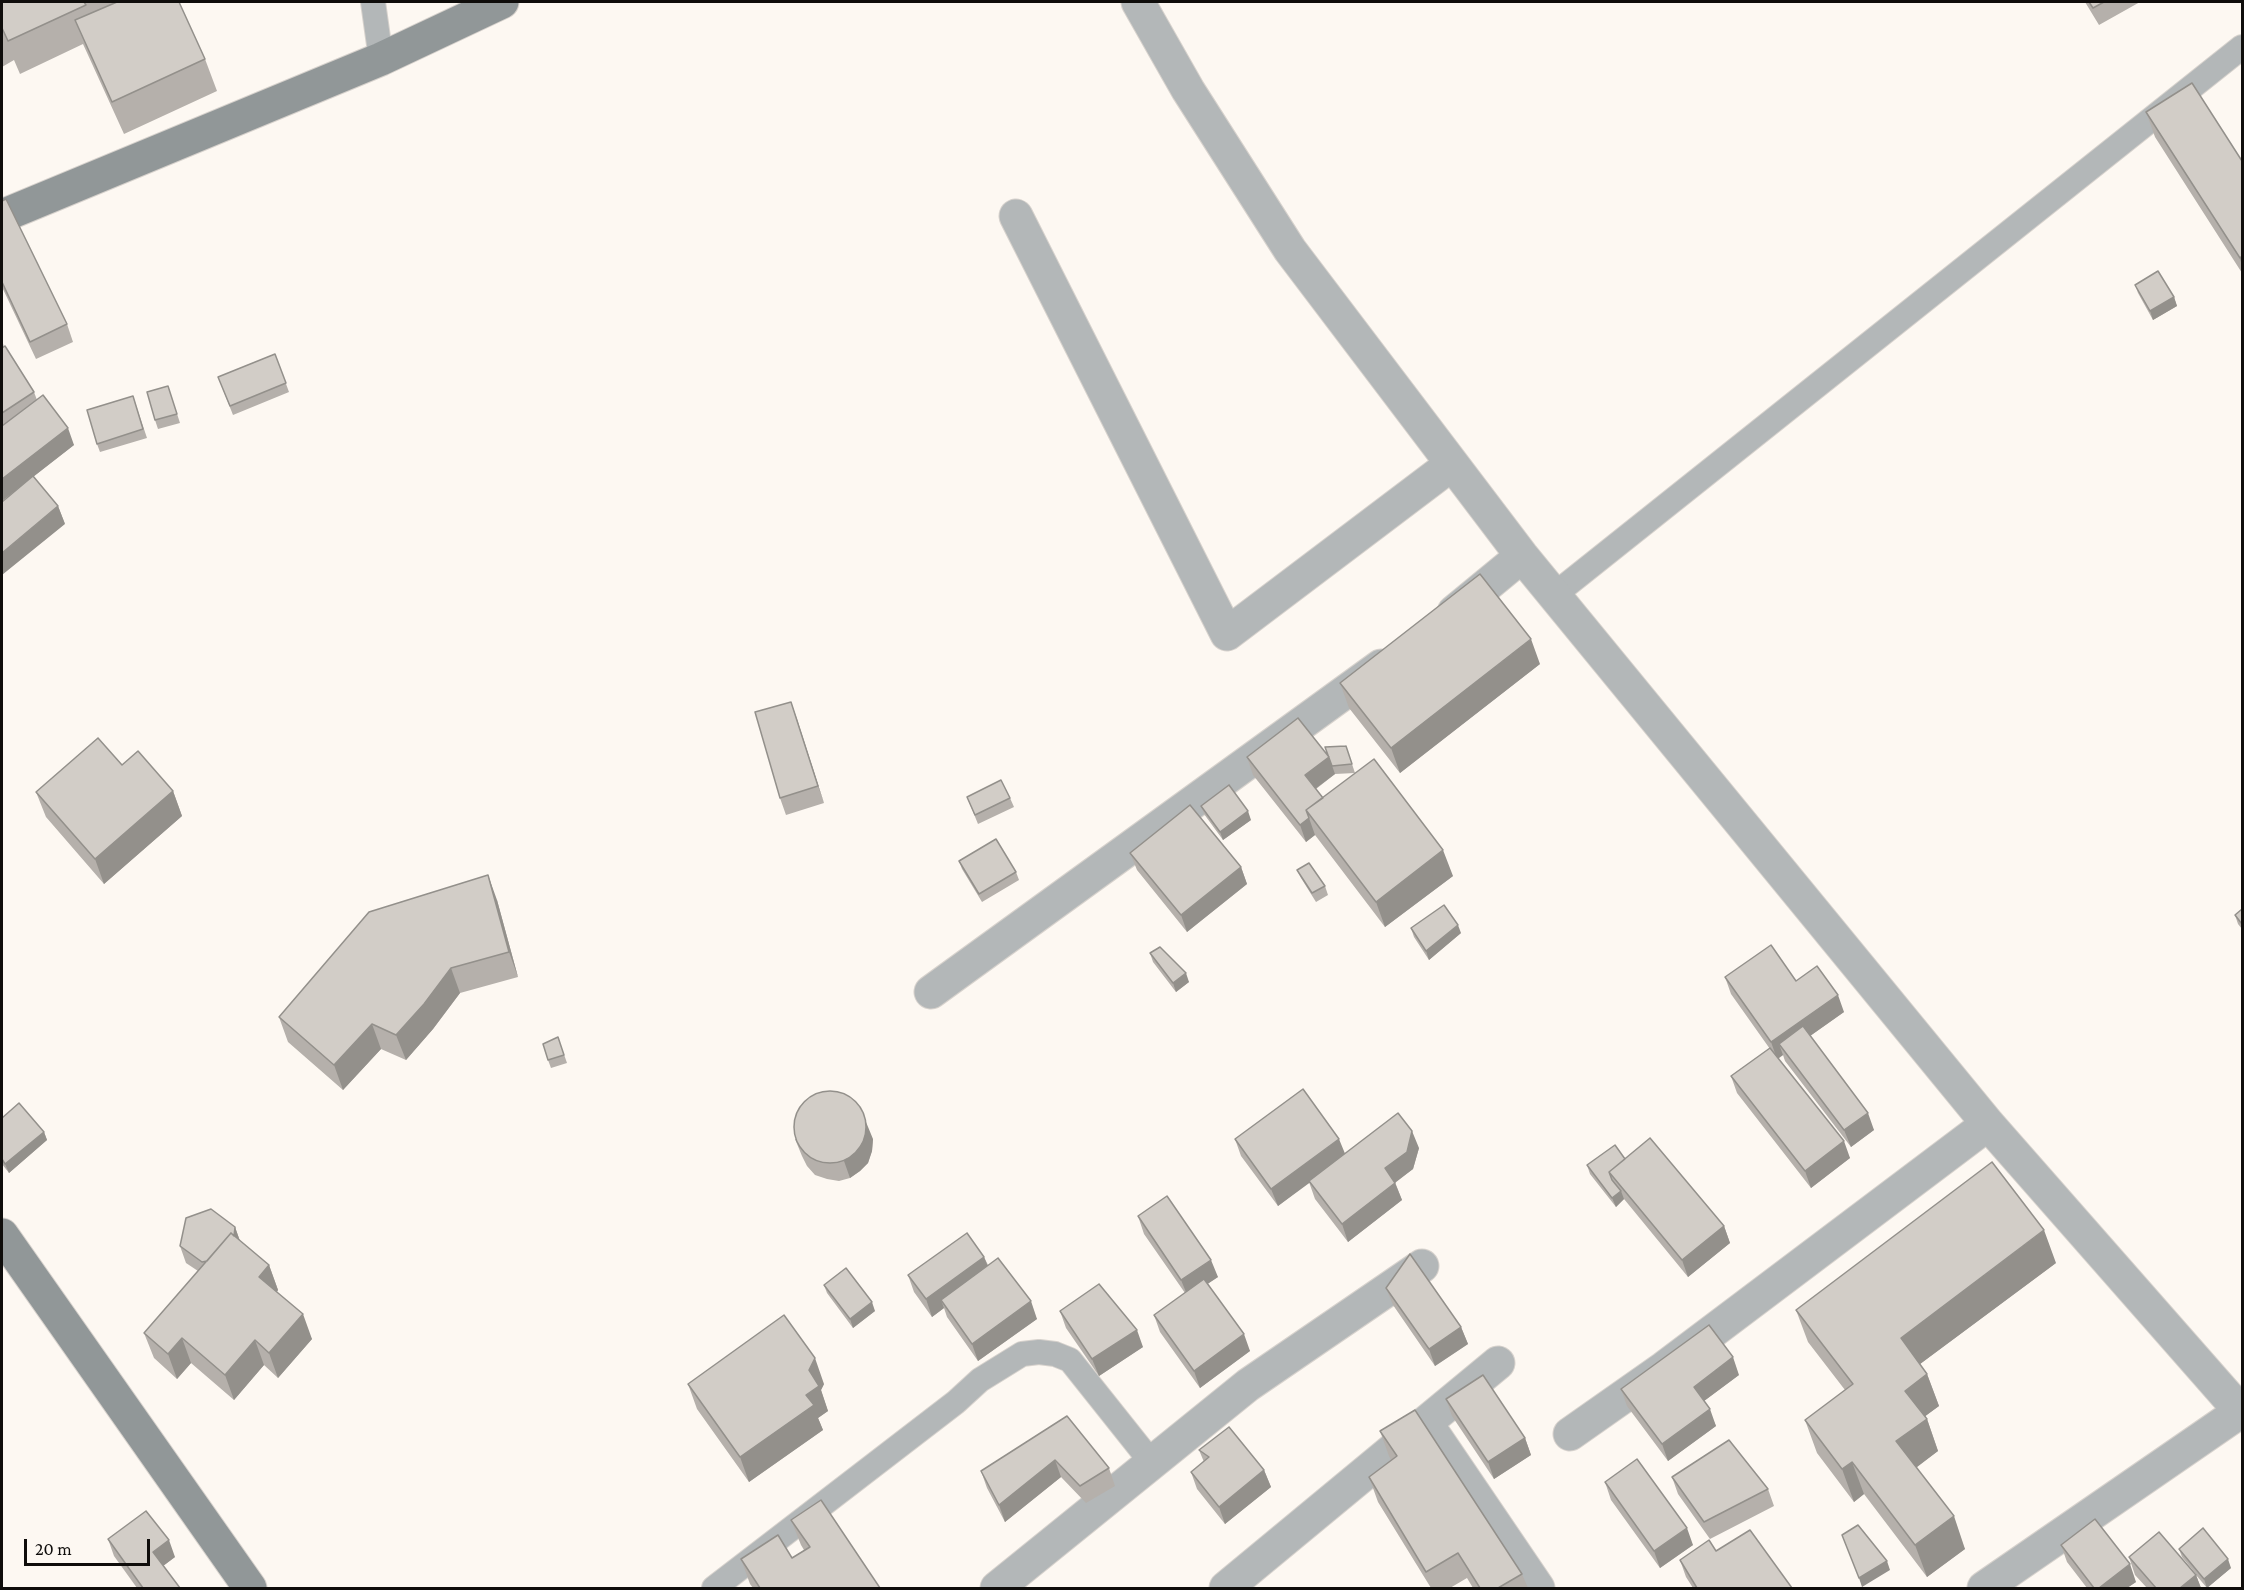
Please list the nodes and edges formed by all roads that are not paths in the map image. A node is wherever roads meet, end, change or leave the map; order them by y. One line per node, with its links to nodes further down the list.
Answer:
1 (373, 2): 5 (lane)
2 (502, 2): 5 (street)
3 (1138, 2): 8 (street)
4 (2242, 47): 10 (lane)
5 (381, 59): 6 (street)
6 (2, 216)
7 (1016, 216): 8 (street)
8 (1452, 464): 9 (street)
9 (1522, 556): 10 (street); 11 (street)
10 (1554, 596): 14 (street)
11 (1432, 628)
12 (1403, 649): 13 (street)
13 (931, 992)
14 (1988, 1124): 18 (street); 20 (street)
15 (2, 1235): 22 (street)
16 (1422, 1266): 21 (street)
17 (1498, 1363): 19 (street)
18 (2242, 1412): 27 (street)
19 (1426, 1423): 25 (street); 26 (street)
20 (1570, 1434)
21 (1152, 1463): 23 (lane); 24 (street)
22 (250, 1588)
23 (714, 1588)
24 (997, 1588)
25 (1226, 1588)
26 (1538, 1588)
27 (1984, 1588)

